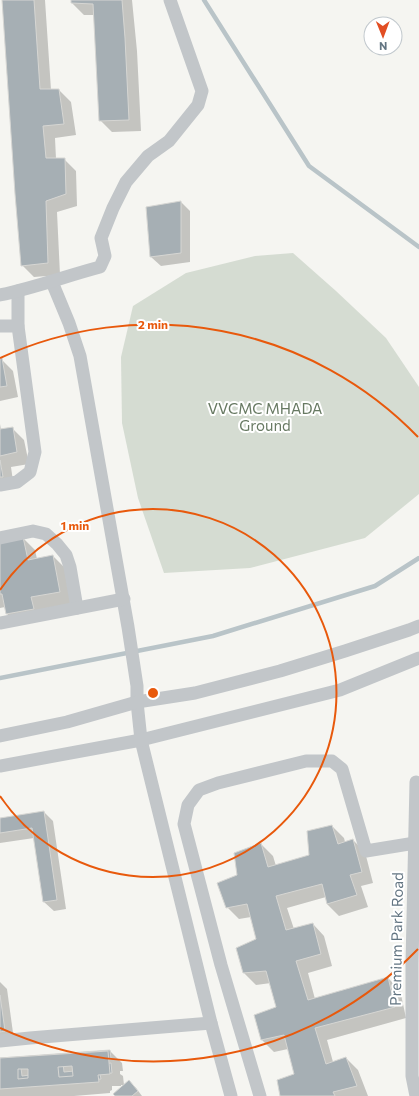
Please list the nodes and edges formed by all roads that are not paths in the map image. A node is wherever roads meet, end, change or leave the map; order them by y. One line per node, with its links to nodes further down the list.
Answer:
1 (170, 0): 2 (street)
2 (52, 282): 3 (street); 9 (street)
3 (18, 291): 4 (street); 6 (street)
4 (0, 295)
5 (0, 326): 6 (street)
6 (18, 326): 7 (street)
7 (0, 485)
8 (0, 538): 10 (street)
9 (124, 599): 10 (street); 14 (street)
10 (77, 608): 11 (street)
11 (0, 622)
12 (419, 626): 14 (street)
13 (419, 658): 16 (street)
14 (137, 702): 15 (street); 16 (street)
15 (0, 736)
16 (141, 740): 17 (street); 20 (street)
17 (0, 766)
18 (416, 782): 19 (street, Premium Park Road)
19 (414, 843): 23 (street); 24 (street, Premium Park Road)
20 (211, 1023): 21 (street); 22 (street)
21 (0, 1042)
22 (231, 1096)
23 (260, 1096)
24 (416, 1096)

